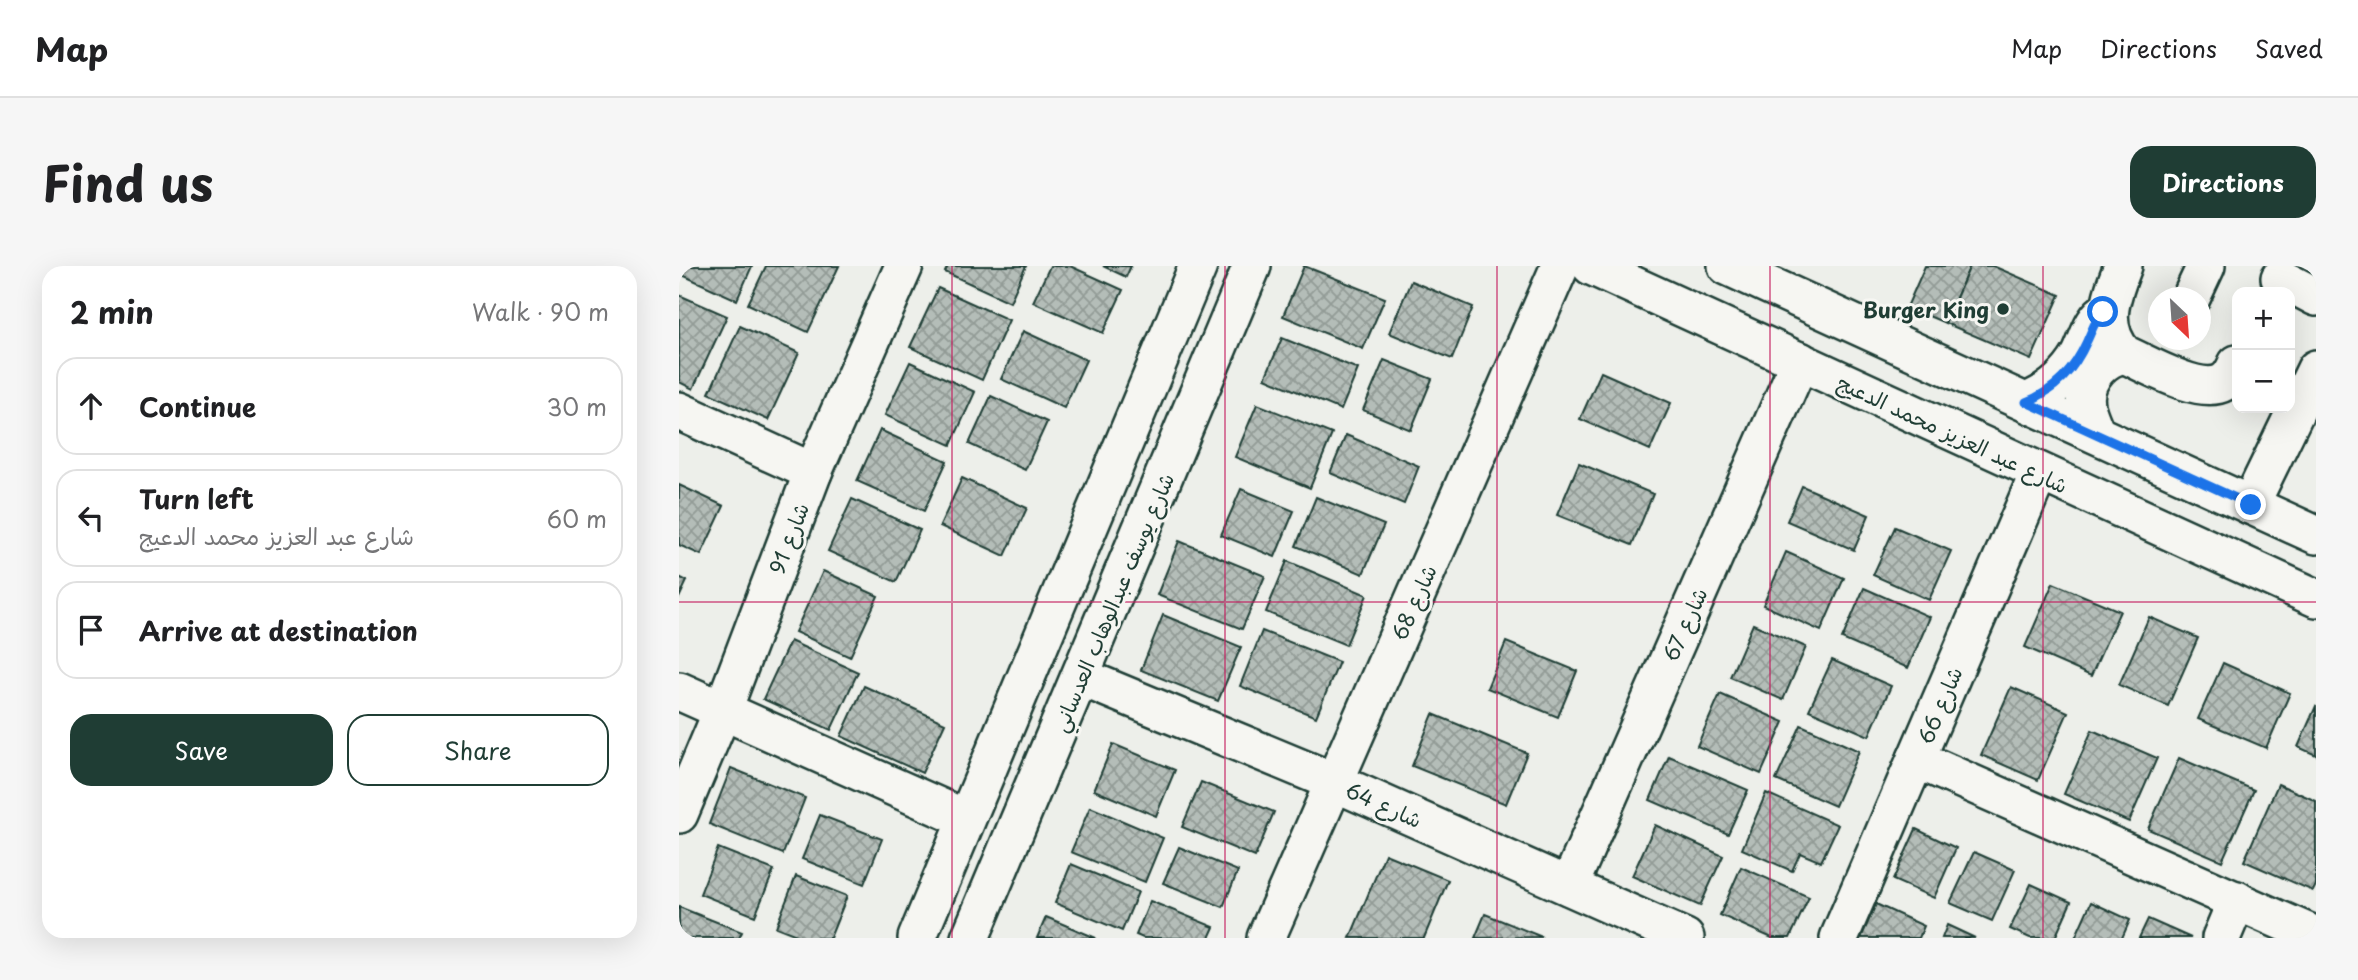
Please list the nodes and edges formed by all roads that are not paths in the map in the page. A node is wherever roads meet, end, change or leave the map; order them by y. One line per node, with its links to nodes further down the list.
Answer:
1 (904, 266): 23 (street, شارع 91)
2 (1198, 266): 34 (street)
3 (1252, 266): 28 (street, شارع يوسف عبدالوهاب العدساني)
4 (1560, 266): 32 (street, شارع 68)
5 (1591, 266): 17 (street, شارع عبد العزيز محمد الدعيج)
6 (1727, 266): 10 (street)
7 (2123, 266): 14 (street)
8 (2206, 266): 12 (street)
9 (2316, 271): 11 (street)
10 (1775, 276): 20 (street)
11 (2286, 276): 13 (street)
12 (2196, 287)
13 (2316, 298)
14 (2108, 310): 15 (street); 20 (street)
15 (2124, 354): 16 (street); 22 (street)
16 (2164, 354): 19 (street)
17 (1800, 362): 24 (street, شارع عبد العزيز محمد الدعيج); 35 (street, شارع 67)
18 (2316, 369): 25 (street)
19 (2232, 374)
20 (2026, 402): 22 (street)
21 (679, 411): 23 (street)
22 (2096, 434): 25 (street)
23 (813, 472): 30 (street, شارع 91)
24 (2039, 472): 27 (street, شارع عبد العزيز محمد الدعيج); 31 (street, شارع 66)
25 (2251, 505): 26 (street)
26 (2316, 535)
27 (2316, 598)
28 (1081, 677): 32 (street, شارع 64); 39 (street, شارع يوسف عبدالوهاب العدساني)
29 (679, 691): 30 (street)
30 (722, 712): 33 (street, شارع 91); 34 (street)
31 (1916, 760): 36 (street); 42 (street, شارع 66)
32 (1334, 782): 35 (street, شارع 64); 40 (street, شارع 68)
33 (679, 814)
34 (966, 819): 38 (street)
35 (1569, 886): 41 (street, شارع 64)
36 (2237, 900): 37 (street); 43 (street)
37 (2316, 936)
38 (917, 938)
39 (970, 938)
40 (1266, 938)
41 (1685, 938)
42 (1839, 938)
43 (2221, 938)

